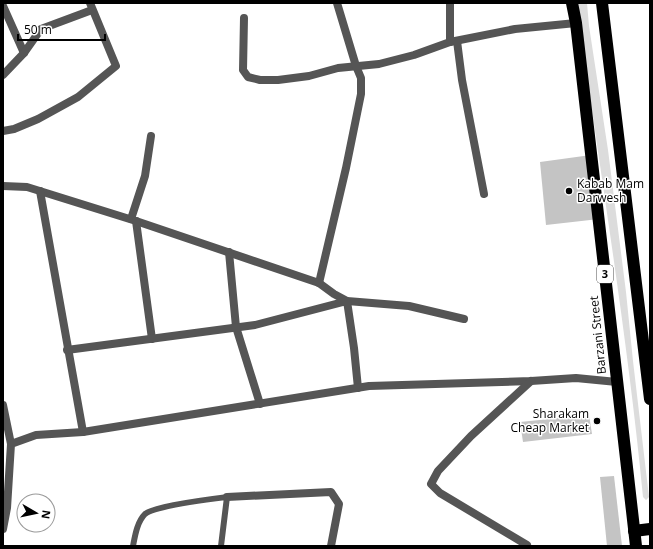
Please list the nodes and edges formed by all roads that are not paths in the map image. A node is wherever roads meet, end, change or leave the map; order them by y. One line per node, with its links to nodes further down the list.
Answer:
1 (337, 3): 11 (street)
2 (450, 3): 9 (street)
3 (572, 3): 8 (highway, Barzani Street / 3)
4 (602, 3): 29 (highway)
5 (3, 6): 10 (street)
6 (91, 6): 10 (street); 13 (street)
7 (244, 18): 11 (street)
8 (576, 23): 9 (street); 27 (highway, Barzani Street / 3)
9 (453, 42): 11 (street); 17 (street)
10 (24, 52): 12 (street)
11 (356, 66): 20 (street)
12 (3, 75)
13 (3, 131)
14 (151, 136): 18 (street)
15 (3, 186): 16 (street)
16 (40, 191): 18 (street); 25 (street)
17 (484, 194)
18 (134, 220): 19 (street); 24 (street)
19 (229, 252): 20 (street); 23 (street)
20 (319, 284): 21 (street)
21 (347, 301): 22 (street); 23 (street); 28 (street)
22 (464, 319)
23 (236, 328): 24 (street); 30 (street)
24 (152, 339): 25 (street)
25 (68, 350): 32 (street)
26 (531, 381): 27 (street); 28 (street); 38 (street)
27 (617, 382): 37 (highway, Barzani Street / 3)
28 (358, 388): 30 (street)
29 (650, 399)
30 (260, 404): 32 (street)
31 (3, 405): 33 (street)
32 (83, 432): 33 (street)
33 (11, 444): 35 (street)
34 (227, 497): 39 (lane); 40 (lane); 41 (street)
35 (3, 529)
36 (650, 529): 37 (highway)
37 (634, 531): 42 (highway, Barzani Street / 3)
38 (527, 545)
39 (133, 546)
40 (222, 546)
41 (331, 546)
42 (636, 546)

